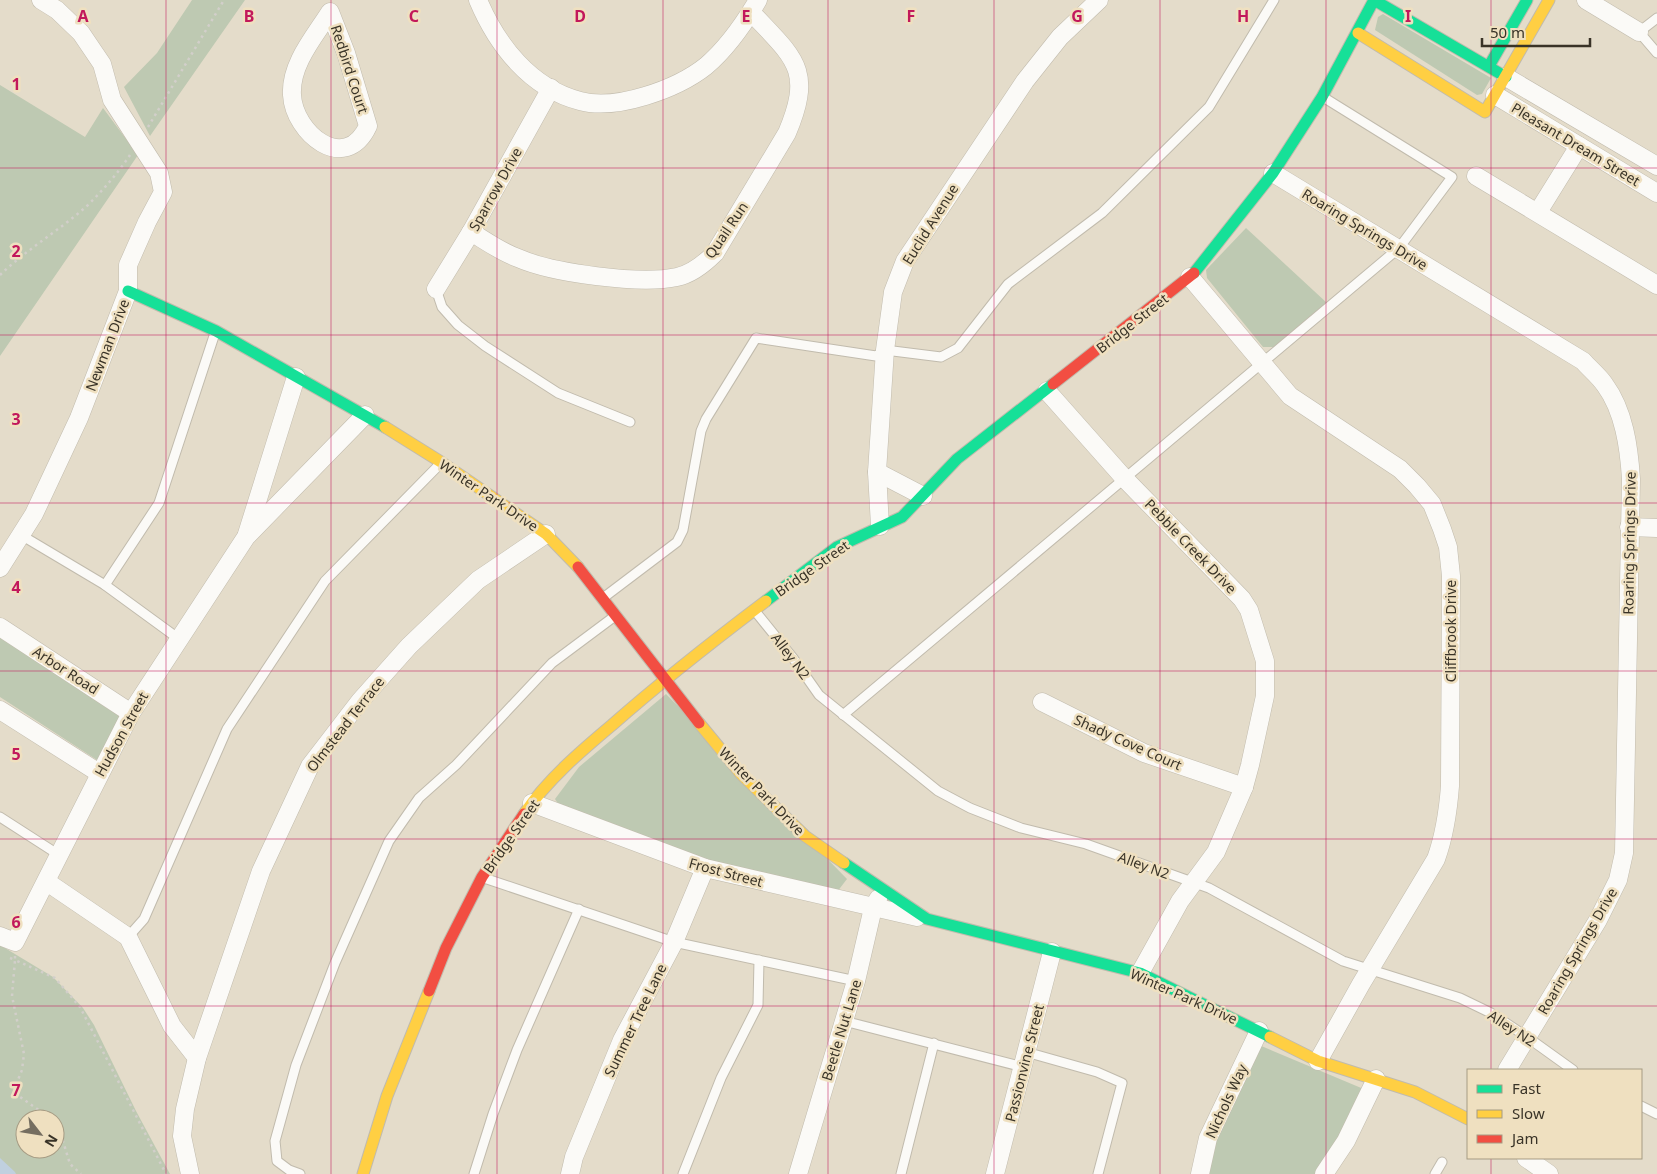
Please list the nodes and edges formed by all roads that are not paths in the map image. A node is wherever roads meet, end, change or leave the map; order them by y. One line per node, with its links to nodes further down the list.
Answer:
1 (41, 0): 31 (street, Newman Drive)
2 (478, 0): 17 (street)
3 (1099, 0): 33 (street, Euclid Avenue)
4 (1274, 0): 33 (lane)
5 (1374, 0): 13 (street, Bridge Street); 15 (street, Bridge Street)
6 (1528, 0): 15 (street)
7 (1586, 0): 12 (street)
8 (1547, 1): 16 (street)
9 (332, 6): 9 (street, Redbird Court)
10 (754, 6): 17 (street); 26 (street, Quail Run)
11 (1657, 18): 12 (lane)
12 (1639, 32): 14 (lane)
13 (1358, 33): 18 (street); 19 (street, Bridge Street)
14 (1657, 53)
15 (1489, 66): 16 (street, Bridge Street)
16 (1506, 77): 18 (street); 21 (street, Pleasant Dream Street)
17 (551, 88): 26 (street, Sparrow Drive)
18 (1495, 95): 20 (street, Pleasant Dream Street)
19 (1322, 97): 22 (street, Bridge Street); 27 (lane)
20 (1579, 146): 24 (street, Pleasant Dream Street); 25 (street)
21 (1657, 166)
22 (1273, 173): 27 (street, Roaring Springs Drive); 28 (street, Bridge Street)
23 (1476, 176): 25 (street)
24 (1657, 193)
25 (1538, 212): 29 (street)
26 (471, 232): 30 (street, Sparrow Drive)
27 (1399, 248): 34 (lane); 44 (street, Roaring Springs Drive)
28 (1190, 277): 34 (street, Cliffbrook Drive); 36 (street, Bridge Street)
29 (1657, 285)
30 (436, 289): 38 (lane)
31 (128, 291): 32 (street, Winter Park Drive); 47 (street, Newman Drive)
32 (216, 331): 35 (street, Winter Park Drive); 50 (lane)
33 (884, 350): 40 (street, Euclid Avenue); 51 (lane)
34 (1261, 363): 41 (lane); 79 (street, Cliffbrook Drive)
35 (296, 377): 37 (street, Winter Park Drive); 48 (street, Hudson Street)
36 (1047, 391): 41 (street, Pebble Creek Drive); 42 (street, Bridge Street)
37 (365, 415): 39 (street, Winter Park Drive); 48 (street, Hudson Street)
38 (630, 422)
39 (442, 462): 46 (street, Winter Park Drive); 74 (lane)
40 (877, 472): 42 (street); 43 (street, Euclid Avenue)
41 (1125, 479): 60 (lane); 62 (street, Pebble Creek Drive)
42 (923, 496): 43 (street, Bridge Street)
43 (880, 526): 52 (street, Bridge Street)
44 (1629, 527): 45 (street); 84 (street, Roaring Springs Drive)
45 (1657, 528)
46 (546, 534): 51 (street, Winter Park Drive); 86 (street, Olmstead Terrace)
47 (21, 535): 49 (street, Newman Drive); 50 (lane)
48 (246, 537): 55 (street, Hudson Street)
49 (0, 568)
50 (104, 586): 55 (lane)
51 (602, 598): 53 (street, Winter Park Drive)
52 (754, 610): 56 (street, Bridge Street); 60 (lane, Alley N2)
53 (615, 616): 56 (street, Winter Park Drive); 98 (lane)
54 (0, 626): 59 (street, Arbor Road)
55 (179, 639): 59 (street, Hudson Street)
56 (664, 679): 63 (street, Bridge Street); 70 (street, Winter Park Drive)
57 (1042, 702): 62 (street, Shady Cove Court)
58 (0, 710): 61 (street)
59 (131, 713): 61 (street, Hudson Street)
60 (843, 715): 69 (lane, Alley N2)
61 (99, 773): 65 (street, Hudson Street)
62 (1244, 787): 69 (street, Pebble Creek Drive)
63 (532, 803): 66 (street, Frost Street); 67 (street, Bridge Street)
64 (0, 817): 65 (lane)
65 (59, 855): 68 (street, Hudson Street)
66 (704, 868): 71 (street, Frost Street); 75 (street, Summer Tree Lane)
67 (482, 877): 72 (lane); 99 (street, Bridge Street)
68 (47, 882): 74 (street); 76 (street, Hudson Street)
69 (1194, 883): 79 (lane, Alley N2); 80 (street, Pebble Creek Drive)
70 (884, 888): 71 (street, Beetle Nut Lane); 73 (street, Winter Park Drive)
71 (873, 908): 73 (street, Frost Street); 81 (street, Beetle Nut Lane)
72 (579, 910): 75 (lane); 100 (lane)
73 (927, 919): 77 (street, Winter Park Drive)
74 (128, 937): 86 (street)
75 (674, 942): 78 (lane); 101 (street, Summer Tree Lane)
76 (7, 945)
77 (1052, 952): 80 (street, Winter Park Drive); 87 (street, Passionvine Street)
78 (759, 960): 81 (lane); 102 (lane)
79 (1369, 969): 84 (lane, Alley N2); 88 (street, Cliffbrook Drive)
80 (1140, 973): 83 (street, Winter Park Drive)
81 (856, 981): 82 (street, Beetle Nut Lane)
82 (844, 1021): 85 (lane); 103 (street, Beetle Nut Lane)
83 (1259, 1031): 88 (street, Winter Park Drive); 107 (street, Nichols Way)
84 (1528, 1037): 89 (street, Roaring Springs Drive); 90 (lane, Alley N2)
85 (934, 1043): 87 (lane); 104 (lane)
86 (197, 1058): 97 (street, Olmstead Terrace)
87 (1025, 1060): 105 (street, Passionvine Street); 106 (lane)
88 (1318, 1061): 91 (street, Winter Park Drive)
89 (1508, 1069)
90 (1572, 1069)
91 (1376, 1079): 94 (street, Winter Park Drive); 108 (street)
92 (1642, 1106): 93 (lane)
93 (1657, 1114)
94 (1467, 1118)
95 (1527, 1159): 110 (street)
96 (1442, 1162): 109 (lane)
97 (190, 1174)
98 (300, 1174)
99 (363, 1174)
100 (474, 1174)
101 (570, 1174)
102 (683, 1174)
103 (798, 1174)
104 (901, 1174)
105 (995, 1174)
106 (1098, 1174)
107 (1200, 1174)
108 (1324, 1174)
109 (1436, 1174)
110 (1549, 1174)

